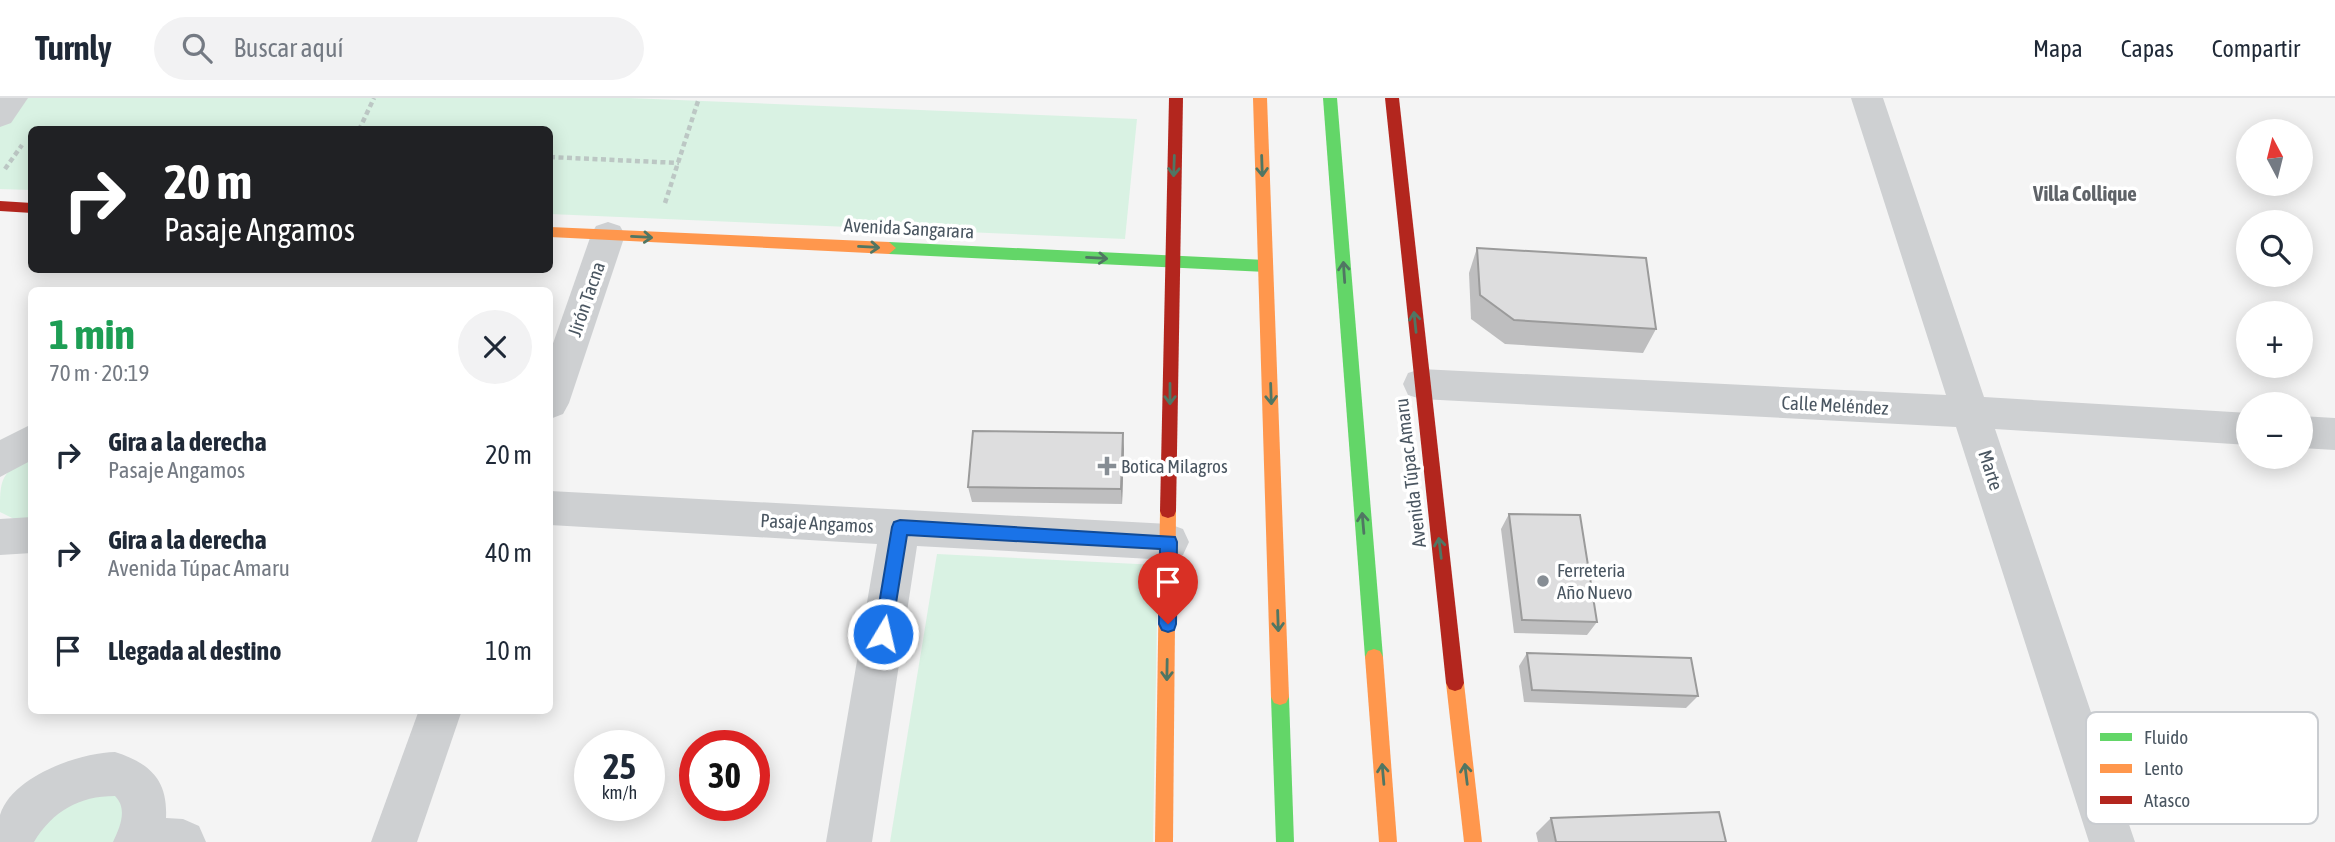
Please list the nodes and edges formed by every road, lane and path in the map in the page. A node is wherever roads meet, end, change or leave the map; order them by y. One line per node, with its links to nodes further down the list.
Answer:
1 (12, 98): 10 (street)
2 (374, 98): 11 (path)
3 (699, 98): 14 (path)
4 (1167, 98): 5 (main road)
5 (1176, 98): 21 (main road, one-way to 21)
6 (1260, 98): 22 (main road, one-way to 22)
7 (1330, 98): 46 (main road, one-way to 7)
8 (1392, 98): 23 (main road, Avenida Túpac Amaru, one-way to 8)
9 (1867, 98): 25 (street, Marte)
10 (0, 115)
11 (361, 126)
12 (23, 143): 15 (path)
13 (553, 157): 14 (path)
14 (679, 163): 20 (path)
15 (0, 175)
16 (0, 206): 17 (main road)
17 (28, 208)
18 (553, 232): 19 (main road, Avenida Sangarara)
19 (608, 235): 20 (main road, Avenida Sangarara, one-way to 20); 24 (street, Jirón Tacna)
20 (654, 237): 21 (main road, Avenida Sangarara, one-way to 21)
21 (1171, 262): 22 (main road, Avenida Sangarara); 35 (main road, one-way to 35)
22 (1266, 266): 45 (main road, one-way to 45)
23 (1421, 384): 25 (street, Calle Meléndez); 47 (main road, Avenida Túpac Amaru, one-way to 23)
24 (553, 394)
25 (1972, 412): 26 (street, Calle Meléndez); 37 (street, Marte)
26 (2236, 428)
27 (2313, 433): 28 (street)
28 (2335, 435)
29 (28, 442): 30 (street)
30 (0, 460)
31 (553, 508): 32 (street, Pasaje Angamos)
32 (900, 527): 35 (street, Pasaje Angamos); 43 (street)
33 (0, 537): 34 (street)
34 (28, 537)
35 (1169, 542): 44 (main road, one-way to 44)
36 (440, 714): 42 (street)
37 (2086, 762)
38 (2106, 824): 48 (street, Marte)
39 (137, 840): 40 (street); 41 (street)
40 (10, 842)
41 (183, 842)
42 (394, 842)
43 (849, 842)
44 (1164, 842)
45 (1285, 842)
46 (1388, 842)
47 (1474, 842)
48 (2112, 842)

